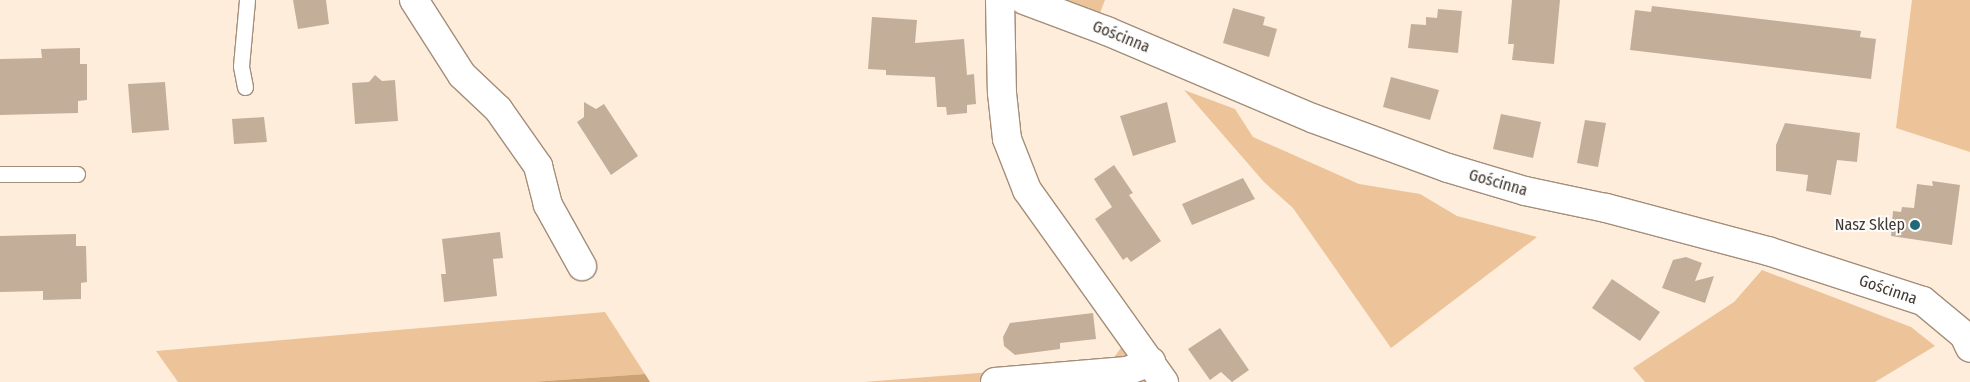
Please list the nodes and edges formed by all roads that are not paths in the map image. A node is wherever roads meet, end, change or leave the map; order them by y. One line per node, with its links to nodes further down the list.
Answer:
1 (246, 0): 5 (lane)
2 (414, 0): 8 (street)
3 (1000, 0): 10 (street)
4 (1024, 0): 9 (street, Gościnna)
5 (245, 87)
6 (0, 174): 7 (lane)
7 (76, 174)
8 (582, 266)
9 (1970, 348)
10 (1158, 372): 11 (street)
11 (995, 382)

